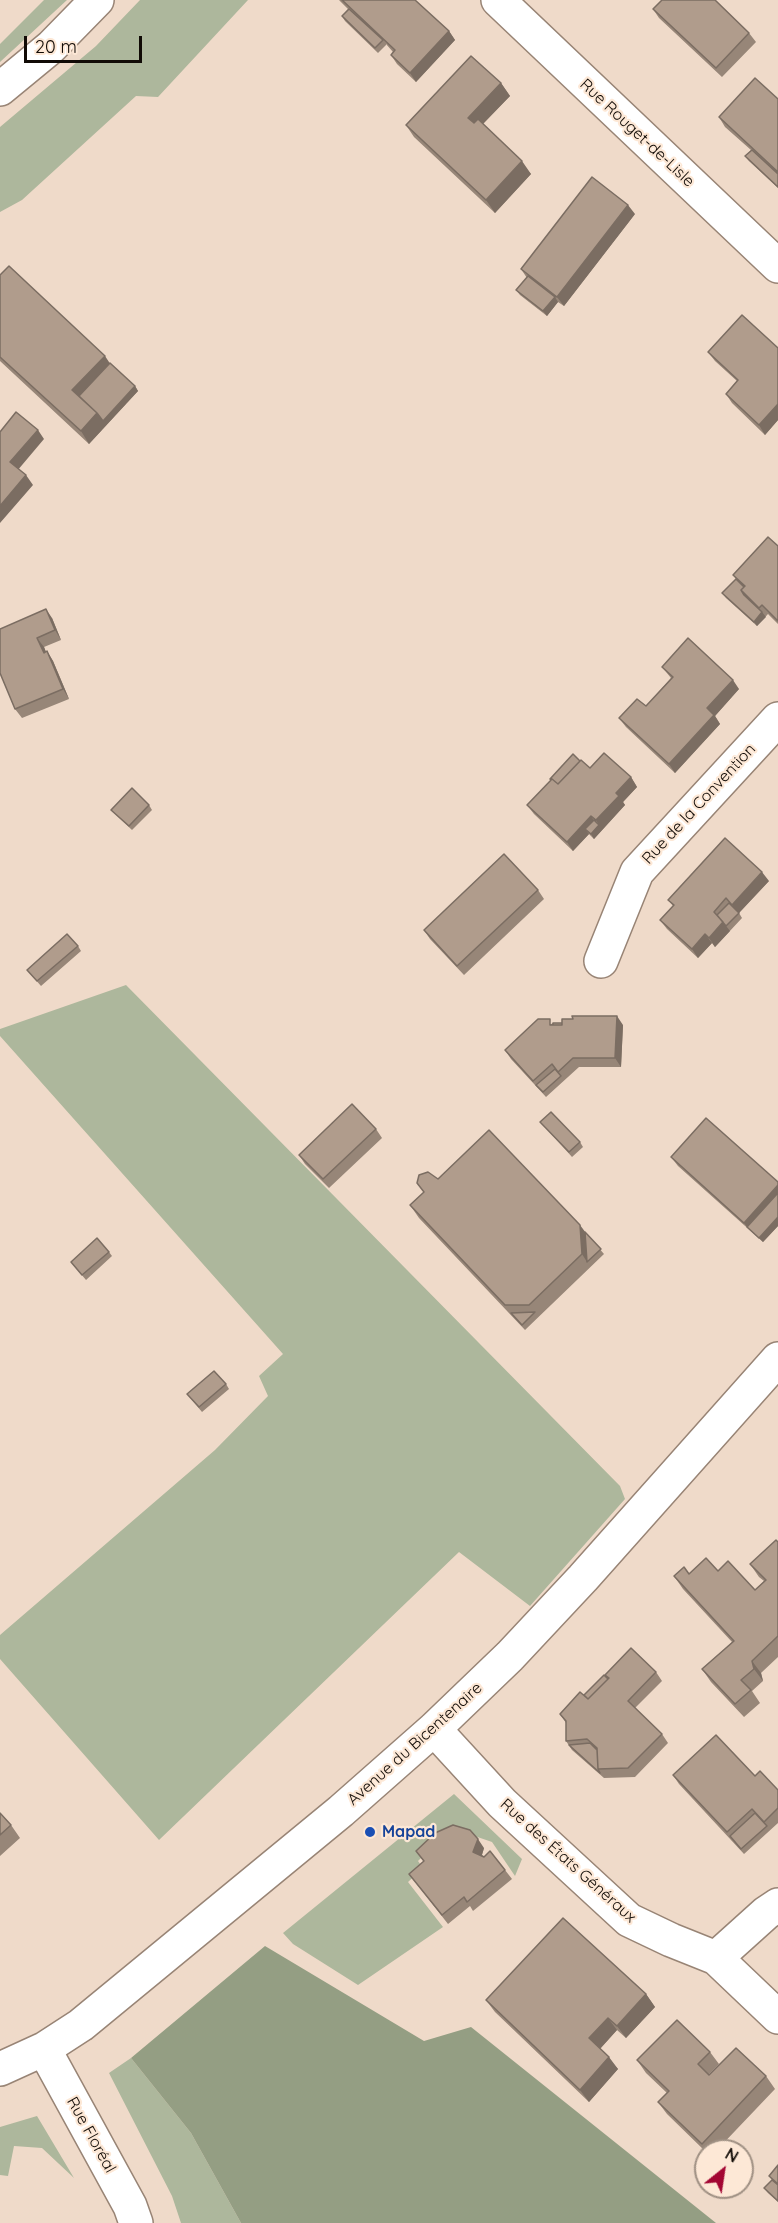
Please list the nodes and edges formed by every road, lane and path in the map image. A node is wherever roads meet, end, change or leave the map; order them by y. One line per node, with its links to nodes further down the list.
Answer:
1 (98, 0): 3 (street)
2 (498, 0): 4 (street, Rue Rouget-de-Lisle)
3 (0, 89)
4 (778, 266)
5 (778, 719): 6 (street, Rue de la Convention)
6 (601, 961)
7 (778, 1359): 8 (street, Avenue du Bicentenaire)
8 (434, 1729): 10 (street, Rue des États Généraux); 12 (street, Avenue du Bicentenaire)
9 (778, 1905): 10 (street)
10 (716, 1958): 11 (street)
11 (778, 2016)
12 (44, 2049): 13 (street, Avenue du Bicentenaire); 14 (street, Rue Floréal)
13 (0, 2069)
14 (136, 2223)

